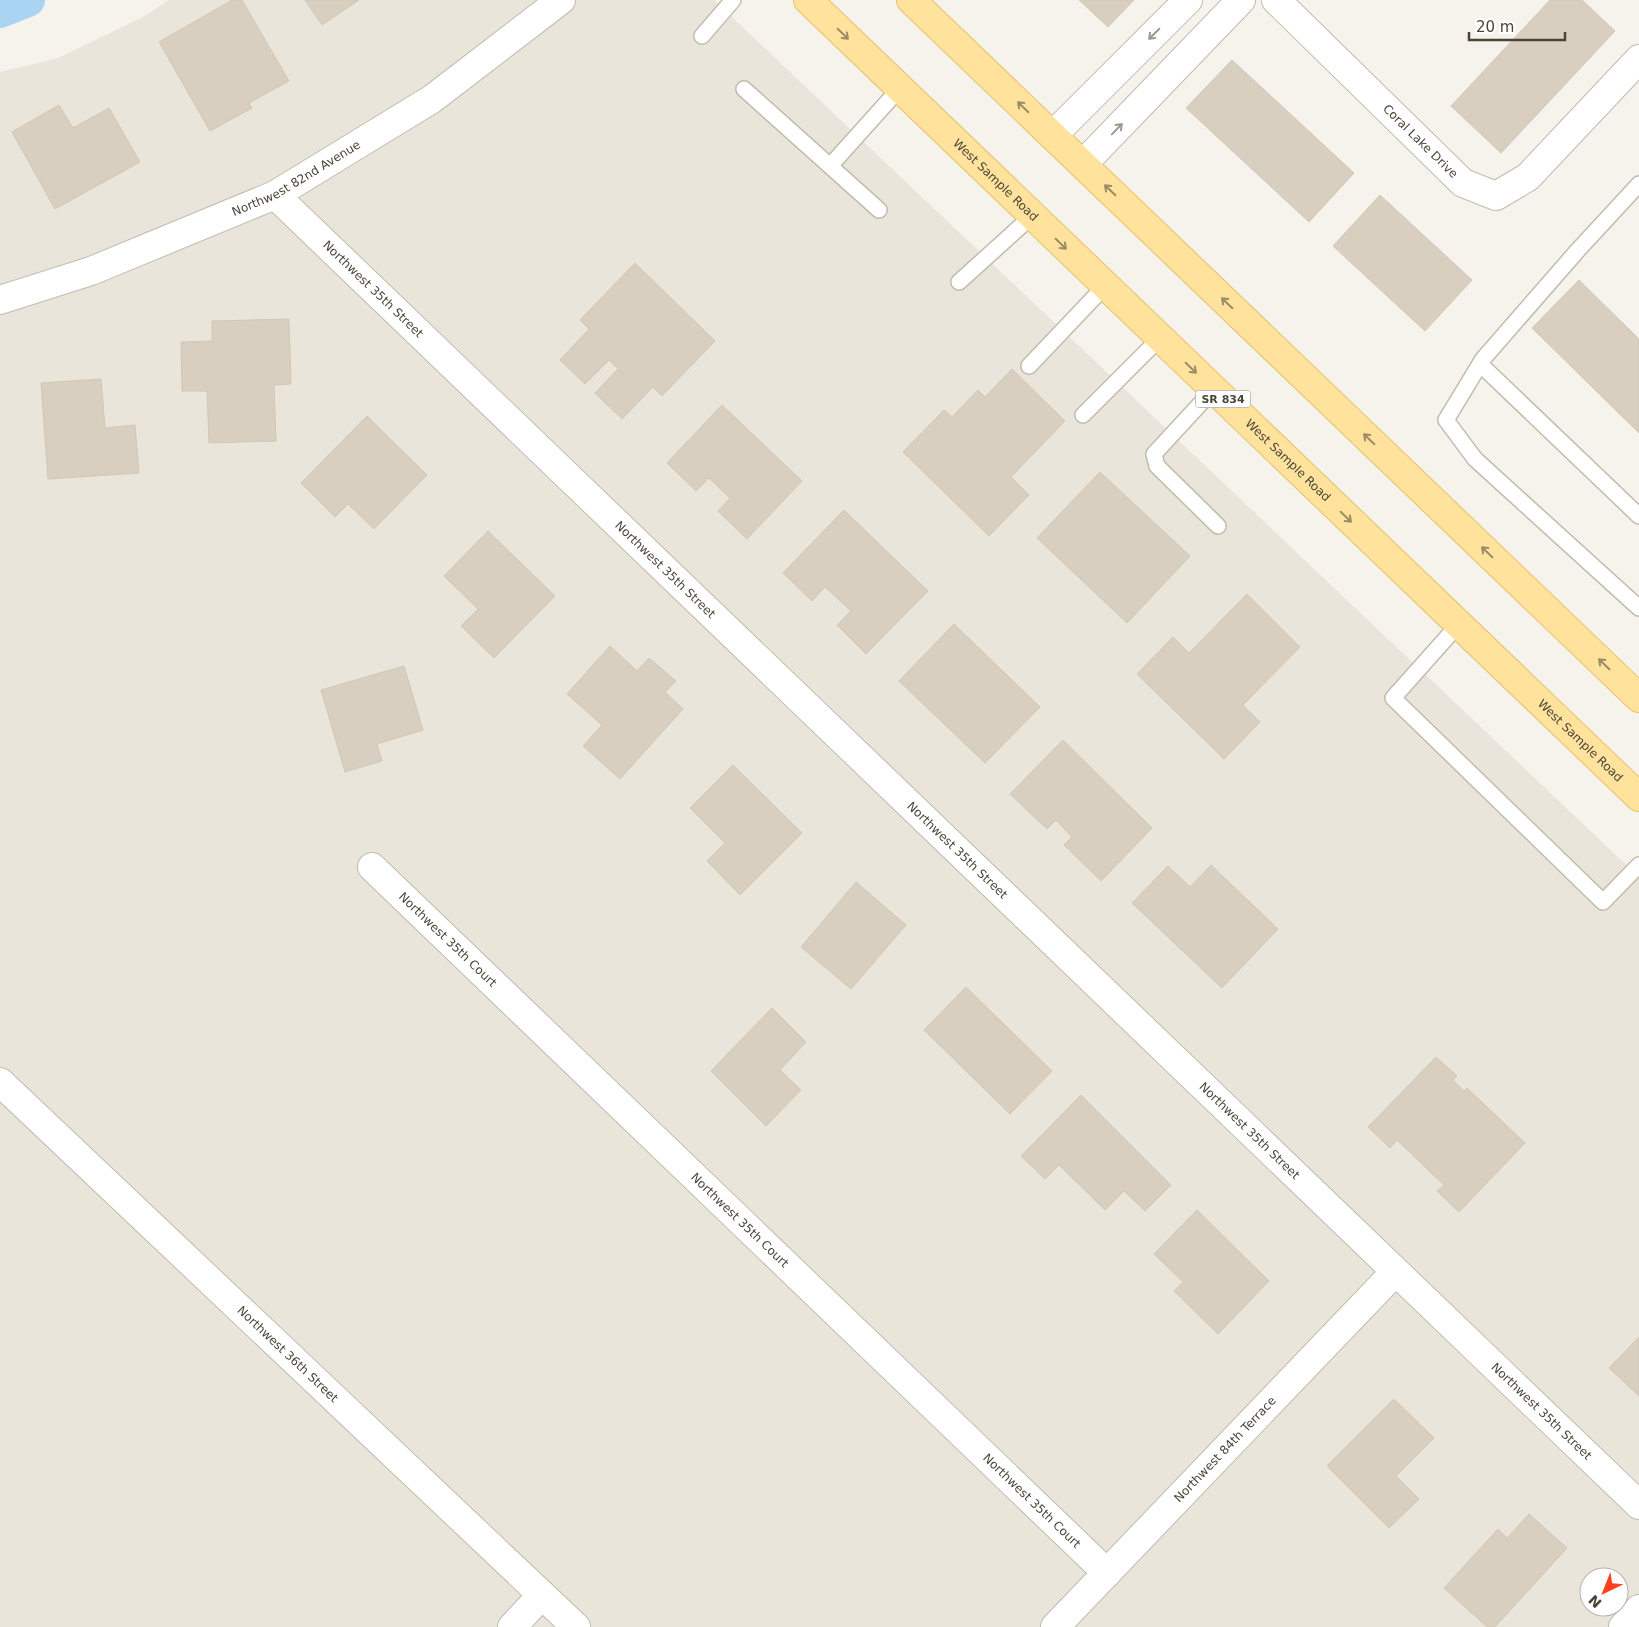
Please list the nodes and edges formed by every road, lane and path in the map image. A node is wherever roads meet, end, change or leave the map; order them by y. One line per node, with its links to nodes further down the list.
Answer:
1 (561, 0): 16 (street, Northwest 82nd Avenue)
2 (733, 0): 8 (lane)
3 (808, 0): 10 (main road, West Sample Road / SR 834, one-way to 10)
4 (910, 0): 12 (main road, one-way to 4)
5 (1188, 0): 12 (street, one-way to 12)
6 (1242, 0): 13 (street, one-way to 6)
7 (1276, 0): 9 (street, Coral Lake Drive)
8 (702, 36)
9 (1639, 60)
10 (900, 88): 14 (lane); 18 (main road, West Sample Road / SR 834)
11 (744, 89): 14 (lane)
12 (1053, 136): 13 (main road)
13 (1083, 164): 31 (main road, one-way to 13)
14 (830, 166): 17 (lane)
15 (1639, 184): 23 (lane)
16 (275, 196): 21 (street, Northwest 82nd Avenue); 36 (street, Northwest 35th Street)
17 (879, 210)
18 (1032, 216): 19 (lane); 20 (main road, West Sample Road / SR 834, one-way to 20)
19 (959, 282)
20 (1105, 286): 22 (main road, West Sample Road / SR 834); 24 (lane)
21 (0, 300)
22 (1160, 338): 25 (main road, West Sample Road / SR 834, one-way to 25); 26 (lane)
23 (1480, 364): 27 (lane); 29 (lane)
24 (1029, 366)
25 (1213, 390): 28 (lane); 30 (main road, West Sample Road / SR 834, one-way to 30)
26 (1083, 414)
27 (1639, 516)
28 (1218, 526)
29 (1639, 608)
30 (1458, 625): 32 (main road, West Sample Road / SR 834); 33 (lane)
31 (1639, 697)
32 (1639, 797)
33 (1639, 865)
34 (372, 867): 38 (street, Northwest 35th Court)
35 (0, 1082): 39 (street, Northwest 36th Street)
36 (1395, 1272): 37 (street, Northwest 35th Street); 38 (street, Northwest 84th Terrace)
37 (1639, 1505)
38 (1107, 1574): 43 (street, Northwest 84th Terrace)
39 (542, 1595): 41 (street); 42 (street, Northwest 36th Street)
40 (1639, 1609): 44 (street)
41 (512, 1627)
42 (576, 1627)
43 (1055, 1627)
44 (1623, 1627)

